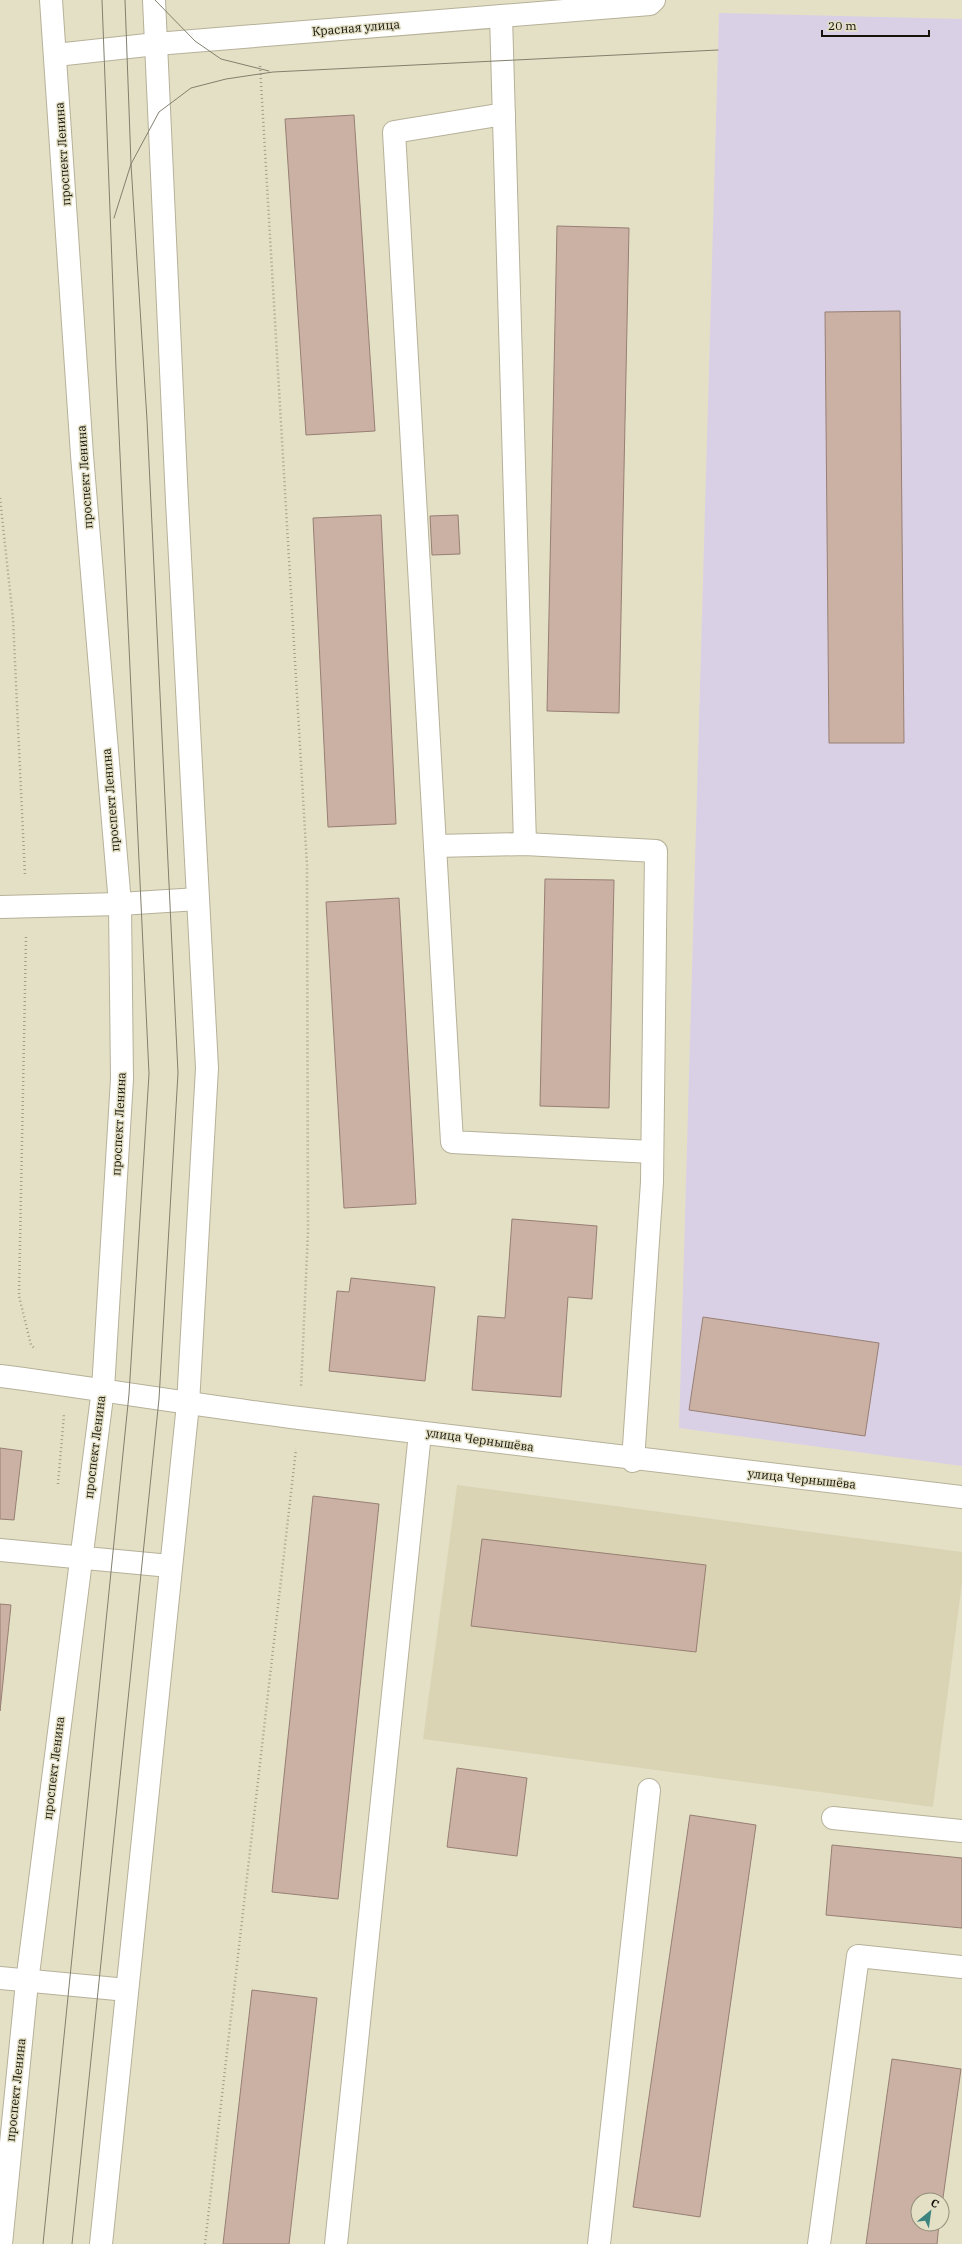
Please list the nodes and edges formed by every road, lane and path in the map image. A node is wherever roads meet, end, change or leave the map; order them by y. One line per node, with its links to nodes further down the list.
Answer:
1 (51, 0): 7 (main road, проспект Ленина)
2 (154, 0): 6 (main road)
3 (654, 0): 4 (main road, Красная улица)
4 (500, 16): 5 (main road, Красная улица); 8 (main road)
5 (258, 36): 6 (main road, Красная улица); 21 (path)
6 (156, 44): 7 (main road, Красная улица); 12 (main road)
7 (56, 55): 13 (main road, проспект Ленина)
8 (504, 114): 10 (main road); 11 (main road)
9 (0, 498): 15 (path)
10 (525, 844): 11 (main road); 16 (main road)
11 (435, 846): 16 (main road)
12 (198, 899): 13 (main road); 20 (main road)
13 (120, 904): 15 (main road); 19 (main road, проспект Ленина)
14 (0, 907): 15 (main road)
15 (26, 907): 18 (path)
16 (652, 1152): 23 (main road)
17 (0, 1376): 18 (main road, улица Чернышёва)
18 (65, 1384): 19 (main road, улица Чернышёва); 24 (path)
19 (102, 1389): 20 (main road, улица Чернышёва); 27 (main road, проспект Ленина)
20 (188, 1404): 21 (main road, улица Чернышёва); 28 (main road)
21 (299, 1418): 22 (main road, улица Чернышёва); 38 (path)
22 (420, 1432): 23 (main road, улица Чернышёва); 39 (main road)
23 (633, 1461): 25 (main road, улица Чернышёва)
24 (58, 1488)
25 (962, 1497)
26 (0, 1550): 27 (main road)
27 (81, 1558): 28 (main road); 34 (main road, проспект Ленина)
28 (170, 1566): 35 (main road)
29 (649, 1790): 40 (main road)
30 (833, 1818): 31 (main road)
31 (962, 1831)
32 (962, 1967): 41 (main road)
33 (0, 1978): 34 (main road)
34 (27, 1982): 35 (main road); 36 (main road, проспект Ленина)
35 (127, 1990): 37 (main road)
36 (1, 2244)
37 (101, 2244)
38 (205, 2244)
39 (336, 2244)
40 (599, 2244)
41 (819, 2244)

